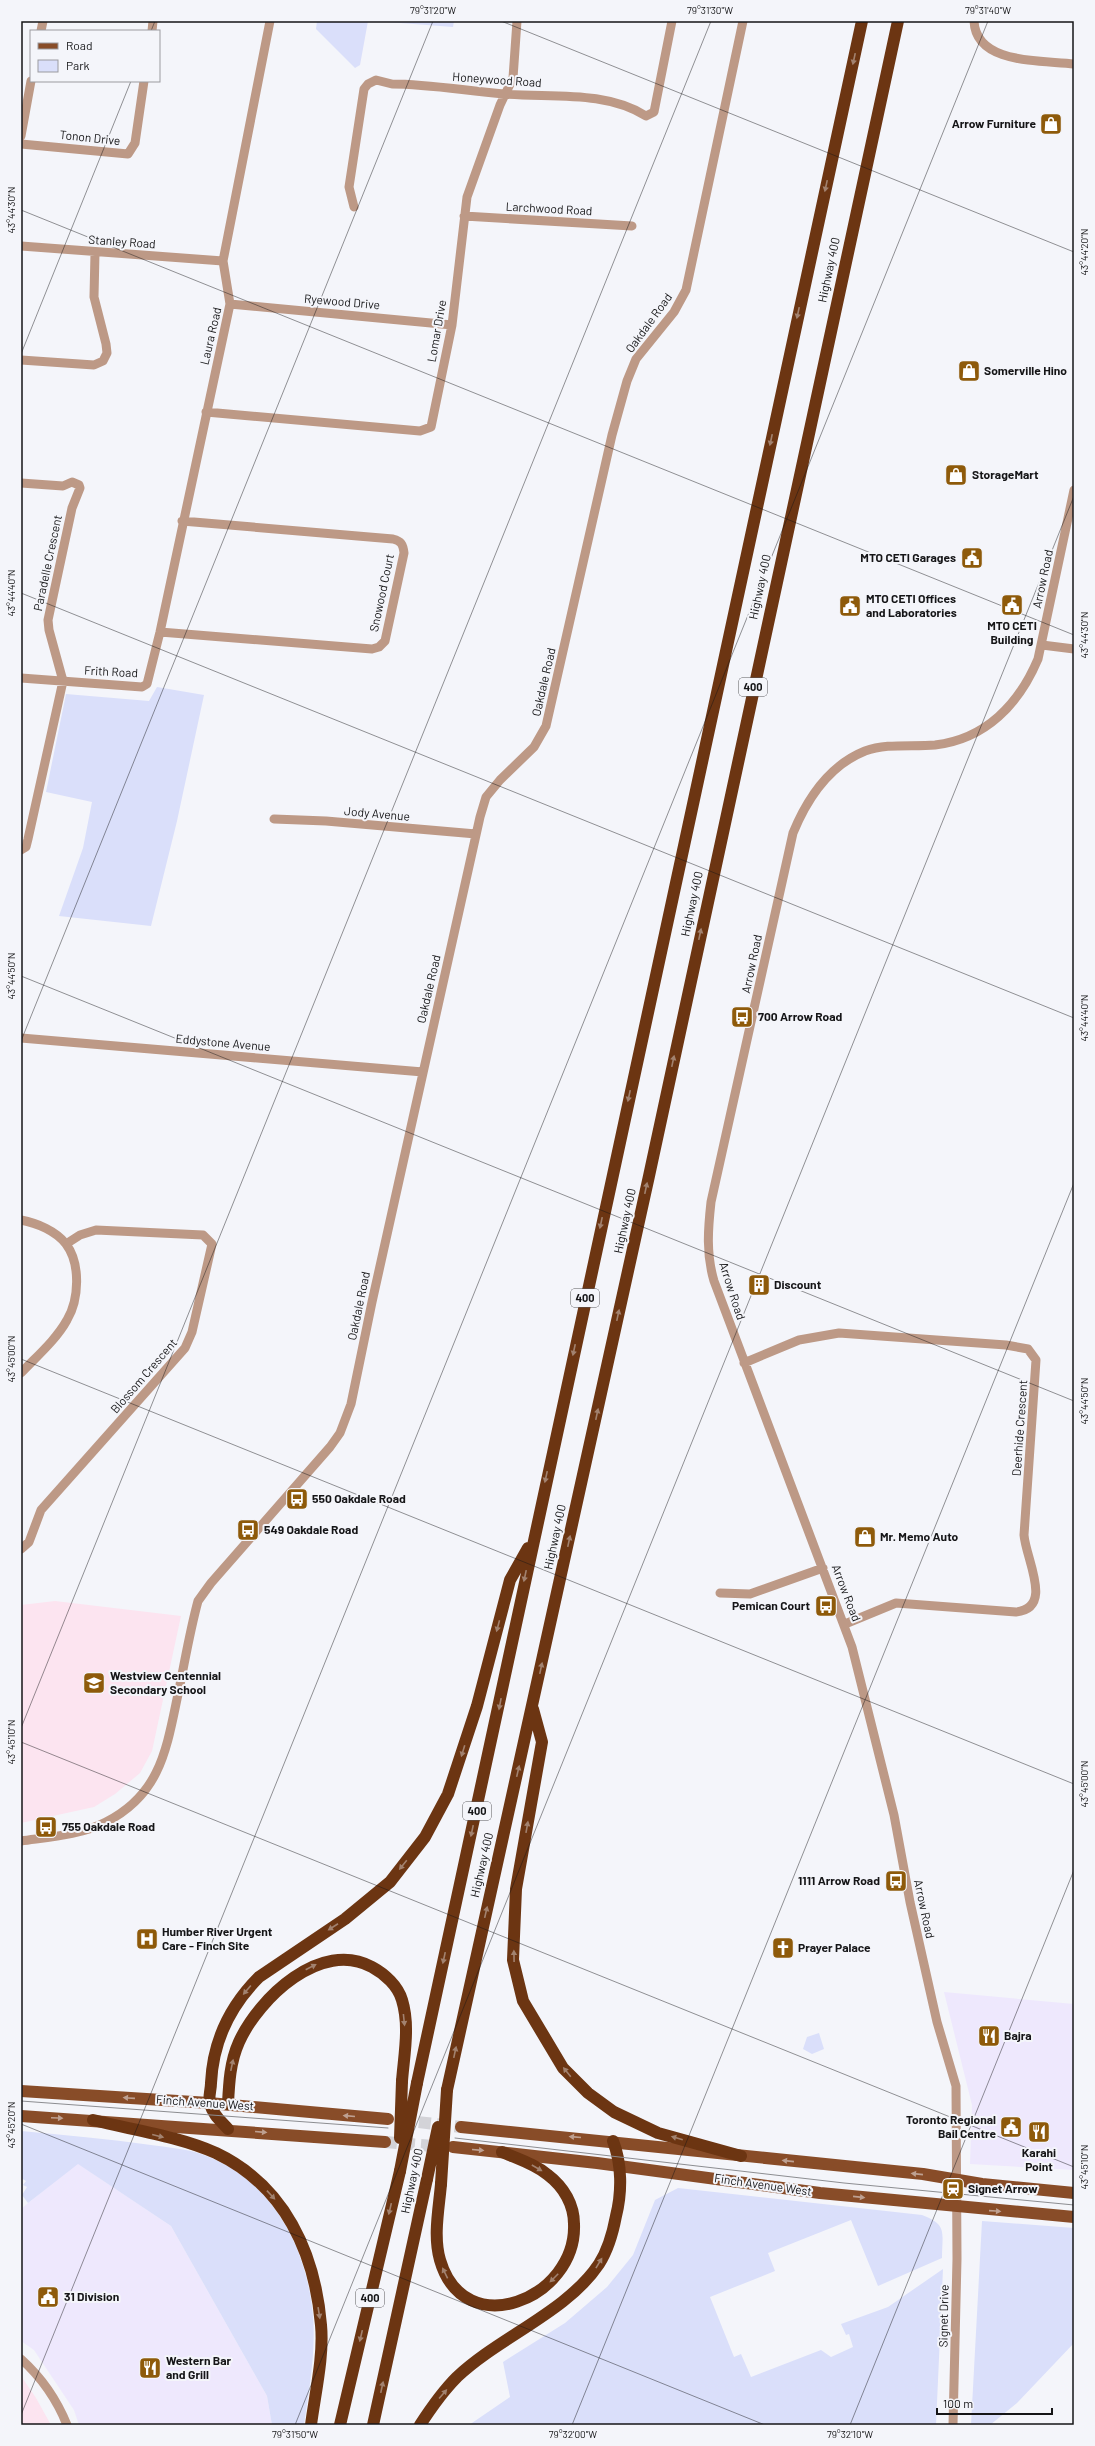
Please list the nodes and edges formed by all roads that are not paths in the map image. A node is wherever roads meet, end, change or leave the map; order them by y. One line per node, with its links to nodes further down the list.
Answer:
1 (270, 21): 21 (street, Laura Road)
2 (517, 21): 13 (street, Lomar Drive)
3 (672, 21): 13 (street, Honeywood Road)
4 (740, 21): 9 (street, Oakdale Road)
5 (743, 21): 9 (street, Oakdale Road)
6 (862, 21): 43 (highway, Highway 400 / 400, one-way to 43)
7 (898, 21): 48 (highway, Highway 400 / 400, one-way to 7)
8 (974, 21): 10 (street)
9 (737, 43): 35 (street, Oakdale Road)
10 (1074, 64)
11 (31, 82): 14 (street)
12 (144, 82): 15 (street, Tonon Drive)
13 (505, 94): 16 (street, Honeywood Road); 17 (street, Lomar Drive)
14 (21, 136)
15 (21, 144)
16 (354, 207)
17 (464, 216): 18 (street, Larchwood Road); 23 (street, Lomar Drive)
18 (632, 226)
19 (21, 246): 20 (street, Stanley Road)
20 (95, 253): 21 (street, Stanley Road); 24 (street)
21 (223, 261): 22 (street, Laura Road)
22 (230, 304): 23 (street, Ryewood Drive); 25 (street, Laura Road)
23 (452, 325): 25 (street, Lomar Drive)
24 (21, 360)
25 (206, 412): 28 (street, Laura Road)
26 (21, 484): 33 (street, Paradelle Crescent)
27 (1074, 490): 30 (street, Arrow Road)
28 (182, 521): 29 (street, Laura Road); 29 (street, Snowood Court)
29 (160, 632): 33 (street, Frith Road)
30 (1042, 645): 31 (street); 41 (street, Arrow Road)
31 (1074, 649)
32 (21, 678): 33 (street, Frith Road)
33 (63, 681): 36 (street)
34 (274, 820): 35 (street, Jody Avenue)
35 (476, 834): 38 (street, Oakdale Road)
36 (21, 850)
37 (21, 1038): 38 (street, Eddystone Avenue)
38 (423, 1072): 49 (street, Oakdale Road)
39 (21, 1220): 40 (street)
40 (66, 1244): 42 (street); 44 (street, Blossom Crescent)
41 (744, 1364): 45 (street, Arrow Road); 47 (street, Deerhide Crescent)
42 (21, 1374)
43 (533, 1538): 52 (highway, one-way to 52); 65 (highway, Highway 400 / 400, one-way to 65, bridge)
44 (21, 1549)
45 (823, 1568): 46 (street); 47 (street, Arrow Road)
46 (720, 1593)
47 (845, 1624): 66 (street, Arrow Road)
48 (533, 1706): 50 (highway, Highway 400 / 400, one-way to 48); 63 (highway, one-way to 48)
49 (21, 1842)
50 (447, 2090): 62 (highway, one-way to 50, bridge); 74 (highway, Highway 400 / 400, one-way to 50, bridge)
51 (21, 2091): 52 (main road, Finch Avenue West, one-way to 51)
52 (209, 2103): 53 (main road, Finch Avenue West); 58 (highway)
53 (228, 2104): 55 (main road, Finch Avenue West, one-way to 53); 65 (highway, one-way to 65, bridge)
54 (21, 2116): 56 (main road, Finch Avenue West, one-way to 56)
55 (388, 2119)
56 (93, 2120): 58 (main road, Finch Avenue West); 72 (highway, one-way to 72)
57 (461, 2127): 59 (main road, Finch Avenue West, one-way to 57)
58 (228, 2129): 60 (main road, Finch Avenue West, one-way to 60)
59 (613, 2141): 63 (main road, Finch Avenue West); 64 (highway)
60 (385, 2142)
61 (453, 2147): 62 (main road, Finch Avenue West, one-way to 62)
62 (502, 2152): 64 (main road, Finch Avenue West)
63 (741, 2156): 66 (main road, Finch Avenue West, one-way to 63)
64 (618, 2166): 68 (main road, Finch Avenue West, one-way to 68); 75 (highway, one-way to 64)
65 (400, 2171): 73 (highway, Highway 400 / 400, one-way to 73)
66 (955, 2180): 67 (main road, Finch Avenue West); 68 (street, Arrow Road)
67 (1074, 2193)
68 (956, 2207): 69 (main road, Finch Avenue West, one-way to 69); 76 (street, Signet Drive)
69 (1074, 2217)
70 (21, 2359): 71 (street)
71 (67, 2425)
72 (311, 2425)
73 (340, 2425)
74 (373, 2425)
75 (420, 2425)
76 (953, 2425)

